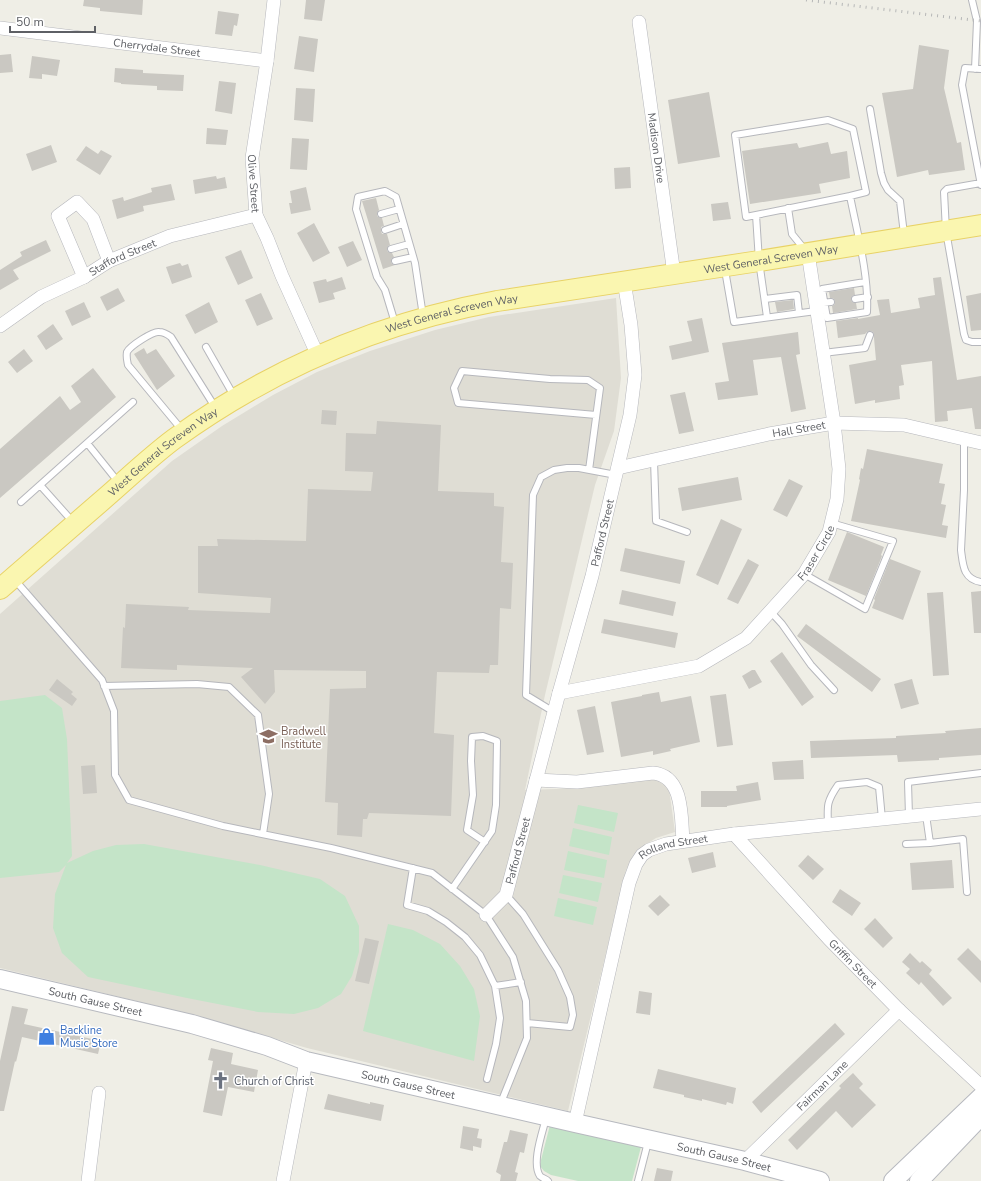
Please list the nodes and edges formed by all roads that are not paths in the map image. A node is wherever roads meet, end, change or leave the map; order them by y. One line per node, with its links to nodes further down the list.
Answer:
1 (274, 0): 5 (street, Olive Street)
2 (972, 0): 6 (lane)
3 (639, 22): 37 (street, Madison Drive)
4 (0, 28): 5 (street, Cherrydale Street)
5 (267, 61): 13 (street, Olive Street)
6 (978, 69): 8 (lane)
7 (870, 109): 23 (lane)
8 (981, 184): 20 (lane)
9 (850, 196): 10 (lane); 14 (lane); 25 (lane)
10 (788, 208): 14 (lane); 28 (lane)
11 (399, 209): 12 (lane); 16 (lane); 17 (lane)
12 (380, 214)
13 (256, 215): 31 (street, Stafford Street); 55 (street, Olive Street)
14 (756, 215): 33 (lane)
15 (367, 217): 16 (lane)
16 (360, 219): 22 (lane)
17 (403, 224): 19 (lane); 24 (lane)
18 (981, 226): 20 (main road, West General Screven Way)
19 (385, 230)
20 (946, 231): 23 (main road, West General Screven Way); 52 (lane)
21 (372, 234): 22 (lane)
22 (365, 236): 29 (lane)
23 (905, 238): 25 (main road, West General Screven Way)
24 (409, 244): 26 (lane); 30 (lane)
25 (860, 245): 28 (main road, West General Screven Way); 40 (lane)
26 (391, 249)
27 (378, 253): 29 (lane)
28 (808, 253): 33 (main road, West General Screven Way); 45 (street, Fraser Circle)
29 (370, 255): 36 (lane)
30 (413, 257): 32 (lane); 47 (lane)
31 (109, 261): 38 (street, Stafford Street); 38 (street)
32 (395, 261)
33 (759, 261): 35 (main road, West General Screven Way); 42 (lane)
34 (382, 265): 36 (lane)
35 (725, 266): 37 (main road, West General Screven Way); 48 (lane)
36 (374, 267): 50 (lane)
37 (674, 274): 39 (main road, West General Screven Way)
38 (84, 277): 49 (street, Stafford Street)
39 (624, 281): 47 (main road, West General Screven Way); 67 (street, Pafford Street)
40 (865, 282): 41 (lane); 45 (lane)
41 (868, 297): 43 (lane); 45 (lane)
42 (765, 299): 46 (lane); 48 (lane)
43 (855, 299)
44 (831, 302): 45 (lane)
45 (819, 306): 46 (lane); 54 (street, Fraser Circle)
46 (799, 313): 48 (lane)
47 (423, 317): 50 (main road, West General Screven Way)
48 (767, 317)
49 (0, 326)
50 (396, 326): 55 (main road, West General Screven Way)
51 (870, 335): 54 (lane)
52 (981, 342)
53 (206, 347): 56 (lane)
54 (823, 353): 60 (street, Fraser Circle)
55 (318, 356): 56 (main road, West General Screven Way)
56 (236, 398): 58 (main road, West General Screven Way)
57 (133, 402): 63 (lane)
58 (216, 410): 61 (main road, West General Screven Way); 61 (lane)
59 (596, 415): 59 (lane); 66 (lane)
60 (834, 423): 62 (street, Hall Street); 65 (street, Hall Street); 71 (street, Fraser Circle)
61 (184, 432): 68 (main road, West General Screven Way)
62 (964, 439): 64 (street, Hall Street); 75 (lane)
63 (87, 443): 68 (lane); 69 (lane)
64 (981, 443)
65 (654, 460): 67 (street, Hall Street); 73 (lane)
66 (588, 470): 67 (lane); 81 (lane)
67 (617, 471): 80 (street, Pafford Street)
68 (120, 484): 72 (main road, West General Screven Way)
69 (40, 485): 70 (lane); 72 (lane)
70 (21, 502)
71 (831, 523): 74 (street, Fraser Circle); 74 (lane)
72 (75, 524): 76 (main road, West General Screven Way)
73 (687, 532)
74 (804, 574): 77 (street, Fraser Circle)
75 (981, 582)
76 (6, 584): 78 (lane)
77 (771, 612): 79 (lane); 80 (street, Fraser Circle)
78 (104, 686): 89 (lane); 89 (lane)
79 (834, 690)
80 (559, 693): 81 (street, Pafford Street)
81 (554, 712): 83 (street, Pafford Street)
82 (981, 773): 86 (lane)
83 (536, 780): 91 (street); 98 (street, Pafford Street)
84 (981, 809): 85 (street, Rolland Street)
85 (926, 815): 86 (street, Rolland Street); 93 (lane)
86 (909, 816): 87 (street, Rolland Street)
87 (882, 819): 88 (street, Rolland Street); 88 (lane)
88 (828, 824): 90 (street, Rolland Street)
89 (262, 834): 95 (lane)
90 (734, 834): 91 (street, Rolland Street); 103 (street, Griffin Street)
91 (683, 841): 113 (street, Rolland Street)
92 (485, 842): 92 (lane); 96 (lane)
93 (930, 843): 94 (lane); 97 (lane)
94 (906, 844)
95 (413, 868): 96 (lane); 102 (lane)
96 (452, 889): 99 (lane)
97 (967, 892)
98 (506, 895): 99 (street, Pafford Street); 104 (lane)
99 (486, 916): 101 (lane)
100 (0, 979): 105 (street, South Gause Street)
101 (521, 982): 102 (lane); 104 (lane)
102 (495, 986): 106 (lane)
103 (899, 1010): 107 (street, Griffin Street); 115 (street, Fairman Lane)
104 (527, 1023): 110 (lane)
105 (306, 1061): 110 (street, South Gause Street); 118 (street)
106 (487, 1079)
107 (981, 1086)
108 (99, 1093): 117 (street)
109 (981, 1097): 121 (street)
110 (500, 1105): 111 (street, South Gause Street)
111 (547, 1116): 113 (street, South Gause Street); 119 (lane)
112 (981, 1116): 122 (street)
113 (575, 1123): 114 (street, South Gause Street)
114 (649, 1139): 115 (street, South Gause Street); 120 (lane)
115 (745, 1160): 116 (street, South Gause Street)
116 (816, 1180)
117 (88, 1181)
118 (283, 1181)
119 (548, 1181)
120 (638, 1181)
121 (893, 1181)
122 (918, 1181)

